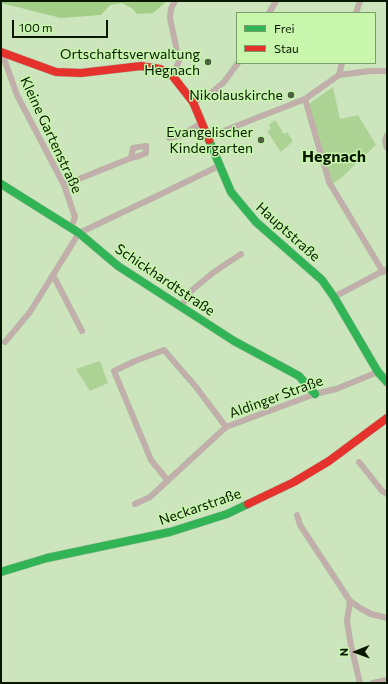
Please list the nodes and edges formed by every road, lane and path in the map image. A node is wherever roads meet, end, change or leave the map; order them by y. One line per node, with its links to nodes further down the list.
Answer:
1 (175, 1): 10 (street)
2 (276, 1): 4 (street)
3 (360, 1): 5 (street)
4 (270, 12)
5 (356, 12)
6 (2, 52): 10 (street); 22 (street, Kleine Gartenstraße)
7 (237, 64): 13 (street)
8 (342, 64): 11 (street)
9 (387, 71): 11 (street)
10 (171, 74): 13 (street, Hauptstraße)
11 (339, 75): 12 (street)
12 (305, 99): 16 (street); 26 (street)
13 (192, 102): 14 (street, Hauptstraße)
14 (202, 123): 16 (street, Hauptstraße); 17 (street)
15 (387, 135): 18 (street)
16 (208, 137): 20 (street, Hauptstraße)
17 (169, 138)
18 (387, 148)
19 (131, 158): 22 (street)
20 (218, 166): 24 (street); 28 (street, Hauptstraße)
21 (1, 184): 23 (street, Schickhardtstraße)
22 (64, 185): 23 (street, Kleine Gartenstraße)
23 (71, 228): 24 (street, Schickhardtstraße)
24 (79, 233): 27 (street); 29 (street, Schickhardtstraße)
25 (241, 254): 29 (street)
26 (385, 271): 28 (street)
27 (53, 274): 30 (street); 31 (street)
28 (334, 297): 32 (street, Hauptstraße)
29 (181, 307): 34 (street, Schickhardtstraße)
30 (82, 331)
31 (5, 342)
32 (378, 372): 33 (street, Hauptstraße); 34 (street, Aldinger Straße)
33 (387, 382)
34 (315, 394): 36 (street, Aldinger Straße)
35 (387, 418): 42 (street, Neckarstraße)
36 (226, 427): 38 (street, Aldinger Straße); 38 (street)
37 (359, 462): 39 (street)
38 (168, 481): 40 (street, Aldinger Straße)
39 (387, 494)
40 (135, 504)
41 (297, 515): 43 (street)
42 (1, 572)
43 (350, 601): 44 (street); 46 (street)
44 (387, 618)
45 (387, 680): 47 (street)
46 (360, 683)
47 (372, 683)

